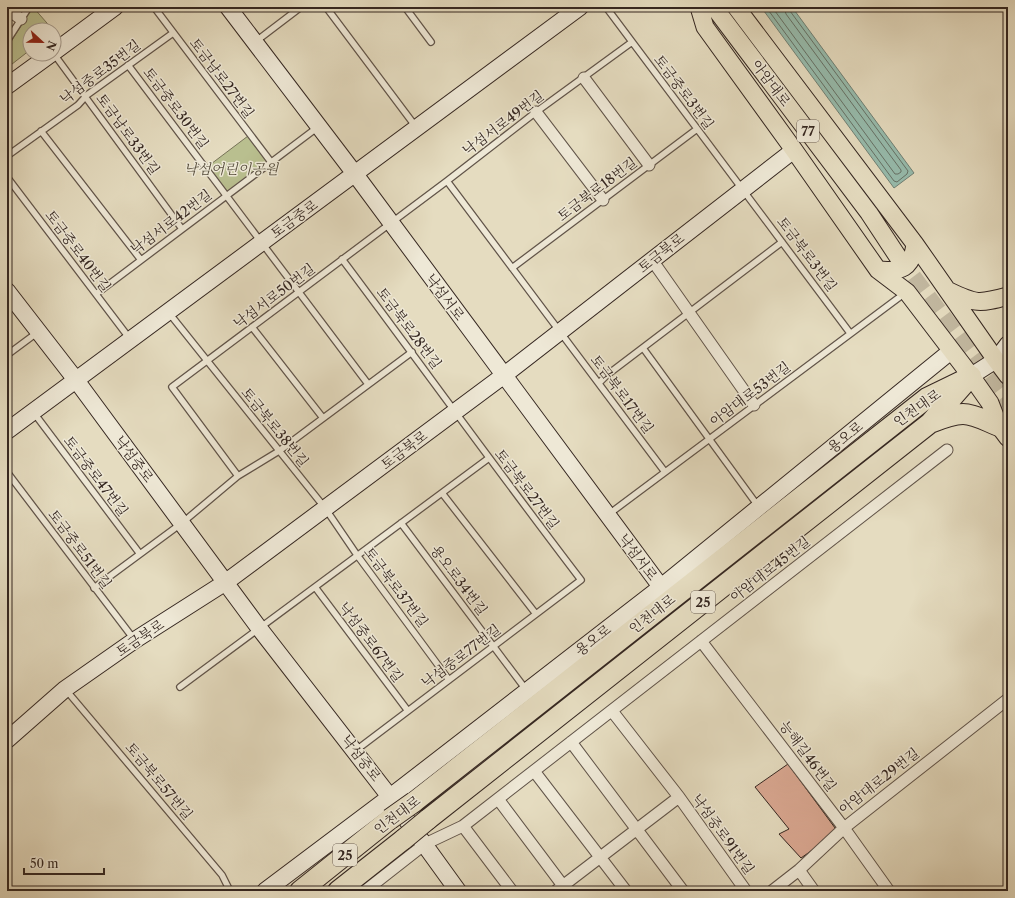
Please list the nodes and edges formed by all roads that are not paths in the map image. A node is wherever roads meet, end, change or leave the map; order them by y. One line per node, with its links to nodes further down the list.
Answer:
1 (29, 7): 14 (lane)
2 (115, 7): 20 (street)
3 (154, 7): 15 (lane, 토금남로27번길)
4 (228, 7): 17 (street, 낙섬서로)
5 (301, 7): 17 (lane)
6 (326, 7): 29 (lane)
7 (405, 7): 18 (lane)
8 (580, 7): 29 (street, 토금중로)
9 (606, 7): 19 (lane, 토금중로3번길)
10 (699, 7): 32 (main road)
11 (714, 7): 47 (main road, 아암대로 / 77)
12 (736, 7): 46 (main road)
13 (7, 9): 14 (street)
14 (22, 19): 16 (lane)
15 (173, 33): 23 (lane, 낙섬중로35번길); 34 (lane, 토금남로27번길)
16 (7, 41)
17 (254, 42): 28 (street, 낙섬서로)
18 (431, 42)
19 (632, 42): 24 (lane, 낙섬서로49번길); 30 (lane, 토금중로3번길)
20 (62, 46)
21 (40, 62): 25 (street)
22 (61, 62): 26 (lane, 토금남로33번길)
23 (128, 65): 26 (lane, 낙섬중로35번길); 40 (lane, 토금중로30번길)
24 (584, 78): 27 (lane, 낙섬서로49번길); 35 (street)
25 (7, 86)
26 (86, 96): 31 (lane, 낙섬중로35번길); 43 (lane, 토금남로33번길)
27 (536, 112): 38 (lane, 낙섬서로49번길); 41 (street)
28 (319, 127): 34 (lane, 낙섬서로42번길); 36 (street, 낙섬서로)
29 (417, 128): 36 (street, 토금중로)
30 (697, 129): 35 (lane, 토금북로18번길); 39 (lane, 토금중로3번길)
31 (41, 131): 33 (lane, 낙섬중로35번길); 48 (lane)
32 (794, 150): 39 (street, 토금북로); 52 (main road)
33 (7, 156)
34 (271, 162): 40 (lane, 낙섬서로42번길)
35 (649, 165): 41 (lane, 토금북로18번길)
36 (355, 174): 42 (street, 낙섬서로); 45 (street, 토금중로)
37 (7, 177): 57 (lane, 토금중로40번길)
38 (447, 181): 42 (lane, 낙섬서로49번길); 51 (lane)
39 (743, 190): 44 (lane, 토금북로3번길); 50 (street, 토금북로)
40 (226, 196): 43 (lane, 낙섬서로42번길); 45 (lane, 토금중로30번길)
41 (603, 200): 51 (lane, 토금북로18번길)
42 (390, 223): 49 (lane, 낙섬서로50번길); 73 (street, 낙섬서로)
43 (182, 229): 48 (lane, 낙섬서로42번길)
44 (782, 242): 60 (lane); 64 (lane, 토금북로3번길)
45 (262, 243): 55 (lane, 토금중로30번길); 59 (street, 토금중로)
46 (916, 244): 52 (main road); 53 (main road)
47 (898, 257)
48 (141, 260): 57 (lane, 낙섬서로42번길)
49 (342, 260): 55 (lane, 낙섬서로50번길); 69 (lane, 토금북로28번길)
50 (652, 260): 60 (street); 63 (street, 토금북로)
51 (512, 268): 63 (lane)
52 (878, 270): 56 (main road)
53 (948, 290): 58 (main road); 71 (main road)
54 (7, 291): 62 (street, 낙섬중로)
55 (298, 292): 61 (lane, 낙섬서로50번길); 78 (lane, 토금중로30번길)
56 (907, 292): 64 (lane, 아암대로53번길); 68 (main road)
57 (96, 294): 65 (lane, 토금중로40번길)
58 (1008, 296)
59 (168, 312): 65 (street, 토금중로); 72 (lane, 토금북로38번길)
60 (689, 313): 67 (lane); 79 (street)
61 (252, 327): 72 (lane, 낙섬서로50번길); 82 (lane)
62 (38, 332): 70 (lane); 76 (street, 낙섬중로)
63 (560, 332): 73 (street, 토금북로); 77 (lane, 토금북로17번길)
64 (850, 333): 79 (lane, 아암대로53번길)
65 (131, 340): 76 (street, 토금중로)
66 (1008, 344): 71 (street, 25)
67 (643, 348): 77 (lane); 86 (lane)
68 (951, 351): 74 (main road); 94 (street, 용오로)
69 (412, 352): 78 (lane); 80 (lane, 토금북로28번길)
70 (7, 355)
71 (996, 360): 74 (street, 25); 75 (main road)
72 (207, 361): 88 (lane, 토금북로38번길); 92 (lane, 낙섬서로50번길)
73 (503, 376): 80 (street, 토금북로); 96 (street, 낙섬서로)
74 (971, 376): 83 (highway, 인천대로 / 25); 85 (main road); 134 (highway, 인천대로 / 25, bridge)
75 (1008, 376)
76 (76, 380): 81 (street, 토금중로); 97 (street, 낙섬중로)
77 (599, 383): 91 (lane, 토금북로17번길)
78 (368, 384): 82 (lane)
79 (754, 405): 86 (lane, 아암대로53번길)
80 (456, 411): 89 (lane, 토금북로27번길); 95 (street, 토금북로)
81 (33, 412): 84 (street, 토금중로); 99 (lane, 토금중로47번길)
82 (323, 418): 88 (lane)
83 (930, 423): 85 (highway); 135 (highway, 인천대로 / 25, bridge)
84 (7, 431)
85 (1003, 432)
86 (710, 438): 91 (lane, 아암대로53번길); 94 (lane)
87 (947, 450): 109 (street, 아암대로45번길)
88 (279, 451): 92 (lane); 95 (lane, 토금북로38번길)
89 (489, 458): 93 (lane); 101 (lane, 토금북로27번길)
90 (7, 472): 105 (lane, 토금중로51번길)
91 (665, 472): 96 (lane, 아암대로53번길)
92 (238, 476): 97 (lane)
93 (442, 492): 98 (lane); 106 (lane)
94 (759, 507): 104 (street, 용오로)
95 (325, 508): 100 (lane, 토금북로37번길); 102 (street, 토금북로)
96 (607, 515): 104 (street, 낙섬서로)
97 (182, 523): 99 (lane); 102 (street, 낙섬중로)
98 (401, 523): 100 (lane); 110 (lane, 용오로34번길)
99 (140, 554): 105 (lane)
100 (357, 555): 103 (lane); 111 (lane, 토금북로37번길)
101 (581, 580): 106 (lane, 낙섬중로77번길)
102 (226, 582): 107 (street, 낙섬중로); 108 (street, 토금북로)
103 (315, 587): 107 (lane); 116 (lane, 낙섬중로67번길)
104 (661, 587): 114 (street, 용오로)
105 (94, 588): 108 (lane, 토금중로51번길)
106 (536, 614): 110 (lane, 낙섬중로77번길)
107 (259, 628): 112 (lane); 120 (street, 낙섬중로)
108 (135, 640): 113 (street, 토금북로)
109 (701, 641): 117 (street, 아암대로45번길); 126 (street, 능해길46번길)
110 (494, 646): 111 (lane, 낙섬중로77번길); 114 (lane, 용오로34번길)
111 (449, 680): 116 (lane, 낙섬중로77번길)
112 (180, 687)
113 (65, 689): 118 (street, 토금북로); 132 (lane, 토금북로57번길)
114 (527, 691): 122 (street, 용오로)
115 (1008, 699): 126 (street, 아암대로29번길)
116 (408, 711): 120 (lane, 낙섬중로77번길)
117 (612, 711): 119 (street, 아암대로45번길); 123 (street)
118 (7, 740)
119 (571, 742): 121 (street, 아암대로45번길); 127 (street)
120 (355, 751): 122 (street, 낙섬중로)
121 (534, 771): 124 (street, 아암대로45번길); 129 (street)
122 (390, 797): 128 (street, 낙섬중로); 133 (street, 용오로)
123 (679, 797): 127 (street, 낙섬중로91번길); 141 (street, 낙섬중로91번길)
124 (498, 799): 125 (street, 아암대로45번길); 131 (street)
125 (463, 826): 128 (street, 아암대로45번길); 138 (street)
126 (844, 828): 130 (street, 아암대로29번길); 144 (street, 능해길46번길)
127 (637, 829): 129 (street, 낙섬중로91번길); 140 (street)
128 (425, 844): 136 (street, 아암대로45번길); 137 (street, 낙섬중로)
129 (600, 857): 131 (street, 낙섬중로91번길); 139 (street)
130 (799, 870): 142 (street, 아암대로29번길); 143 (street)
131 (562, 889)
132 (230, 891)
133 (265, 891)
134 (300, 891)
135 (338, 891)
136 (365, 891)
137 (458, 891)
138 (512, 891)
139 (626, 891)
140 (683, 891)
141 (746, 891)
142 (772, 891)
143 (814, 891)
144 (889, 891)

